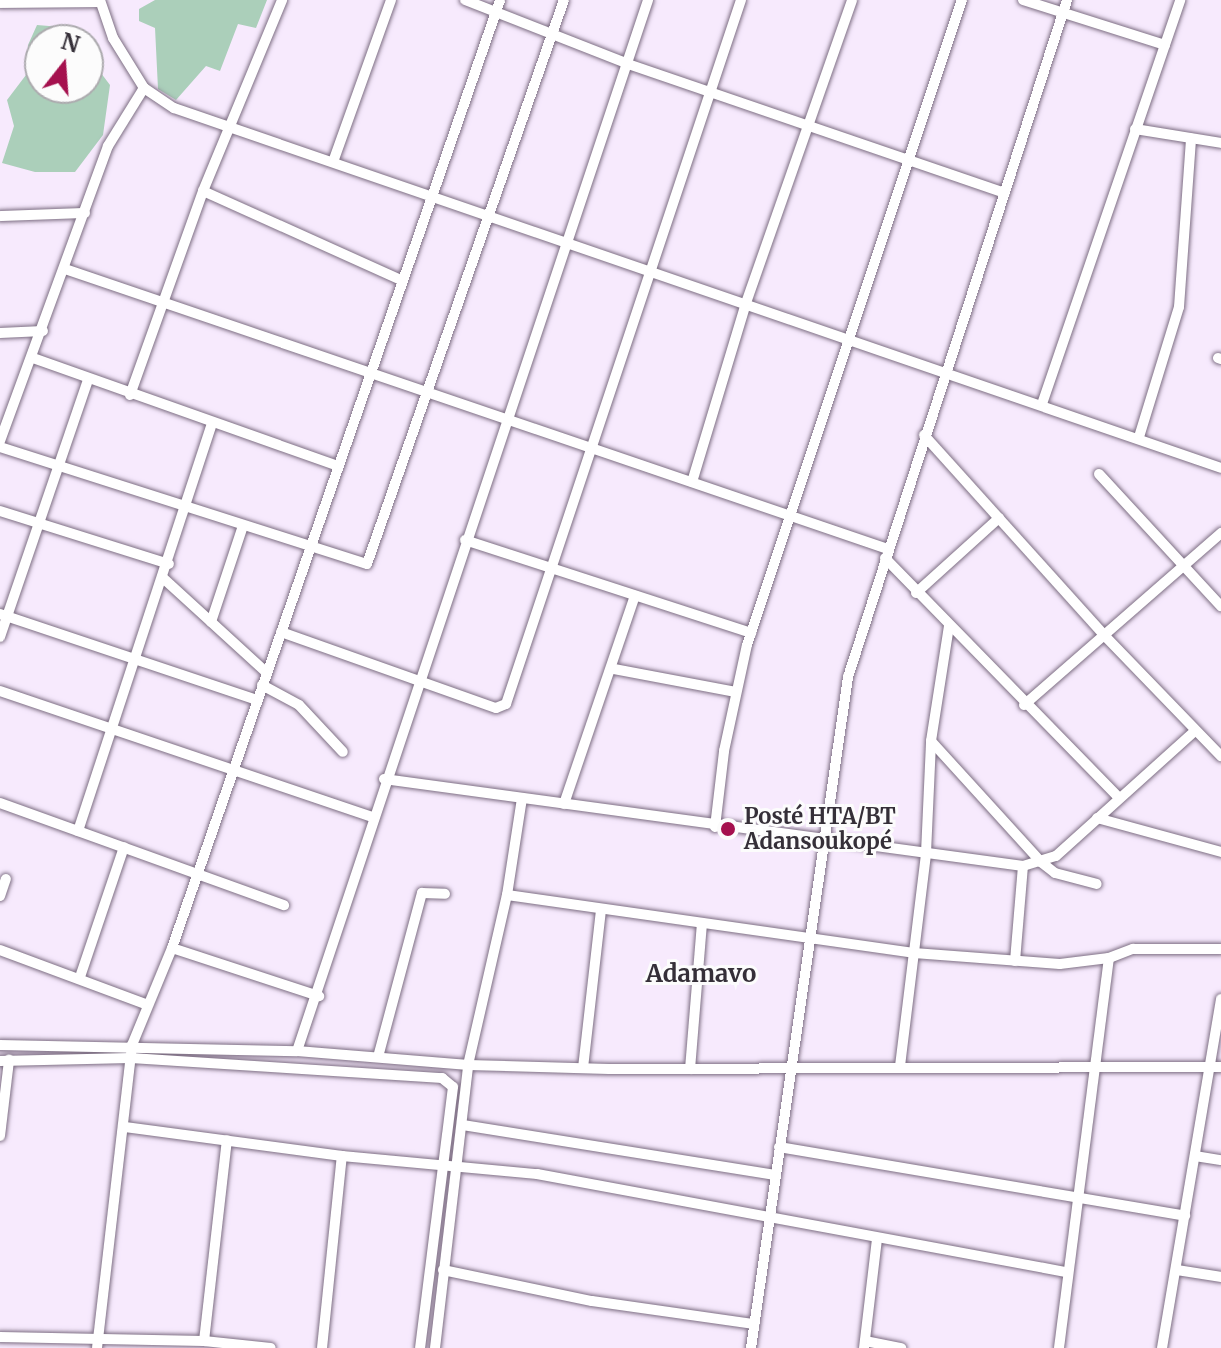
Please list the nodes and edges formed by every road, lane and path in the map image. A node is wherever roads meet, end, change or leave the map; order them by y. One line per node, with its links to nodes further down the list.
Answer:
1 (282, 0): 23 (street)
2 (391, 0): 28 (street)
3 (465, 0): 15 (street)
4 (500, 0): 15 (street)
5 (564, 0): 17 (street)
6 (648, 0): 19 (street)
7 (741, 0): 21 (street)
8 (852, 0): 22 (street)
9 (962, 0): 27 (street)
10 (1023, 0): 16 (street)
11 (1067, 0): 16 (street)
12 (1180, 0): 18 (street)
13 (100, 1): 14 (street); 20 (street)
14 (0, 3)
15 (496, 12): 17 (street); 31 (street)
16 (1063, 12): 18 (street); 30 (street)
17 (552, 35): 19 (street); 34 (street)
18 (1165, 45): 24 (street)
19 (628, 64): 21 (street); 35 (street)
20 (144, 88): 23 (street); 32 (street)
21 (713, 93): 22 (street); 37 (street)
22 (813, 123): 27 (street); 39 (street)
23 (230, 126): 28 (street); 29 (street)
24 (1135, 129): 25 (street); 50 (street)
25 (1191, 138): 26 (street); 54 (street)
26 (1221, 143)
27 (908, 161): 30 (street); 43 (street)
28 (333, 162): 31 (street)
29 (203, 191): 38 (street); 40 (street)
30 (1005, 193): 45 (street)
31 (430, 194): 34 (street); 38 (street)
32 (85, 213): 33 (street); 36 (street)
33 (0, 216)
34 (491, 216): 35 (street); 48 (street)
35 (565, 240): 37 (street); 51 (street)
36 (65, 269): 40 (street); 41 (street)
37 (649, 269): 39 (street); 57 (street)
38 (401, 280): 46 (street)
39 (746, 303): 43 (street); 62 (street)
40 (161, 305): 46 (street); 49 (street)
41 (43, 331): 42 (street); 44 (street)
42 (0, 333)
43 (849, 338): 45 (street); 65 (street)
44 (33, 358): 47 (street); 55 (street)
45 (947, 371): 50 (street); 53 (street)
46 (370, 372): 48 (street); 59 (street)
47 (88, 380): 49 (street); 58 (street)
48 (428, 392): 51 (street); 71 (street)
49 (130, 395): 52 (street)
50 (1042, 404): 54 (street)
51 (506, 418): 57 (street); 70 (street)
52 (212, 424): 59 (street); 63 (street)
53 (924, 435): 66 (street); 72 (street)
54 (1139, 437): 60 (street)
55 (0, 441)
56 (0, 447): 58 (street)
57 (589, 448): 62 (street); 75 (street)
58 (59, 464): 63 (street); 67 (street)
59 (338, 466): 71 (street)
60 (1221, 468)
61 (1099, 474): 73 (street)
62 (692, 482): 65 (street)
63 (186, 507): 68 (street); 74 (street)
64 (0, 511): 67 (street)
65 (787, 514): 72 (street); 84 (street)
66 (999, 518): 77 (street); 85 (street)
67 (38, 524): 74 (street); 80 (street)
68 (243, 526): 71 (street); 81 (street)
69 (1221, 533): 73 (street)
70 (465, 540): 75 (street); 90 (street)
71 (309, 550): 83 (street)
72 (886, 554): 77 (street); 111 (street)
73 (1182, 563): 79 (street); 85 (street)
74 (169, 564): 76 (street)
75 (549, 569): 78 (street); 90 (street)
76 (163, 578): 81 (street); 87 (street)
77 (916, 593): 82 (street)
78 (635, 596): 84 (street); 88 (street)
79 (1221, 606)
80 (3, 615): 86 (street); 87 (street)
81 (211, 622): 89 (street)
82 (949, 626): 95 (street); 98 (street)
83 (281, 632): 89 (street); 90 (street)
84 (751, 633): 93 (street)
85 (1103, 634): 95 (street); 97 (street)
86 (0, 637)
87 (136, 658): 94 (street); 96 (street)
88 (614, 669): 93 (street); 106 (street)
89 (267, 673): 91 (street)
90 (417, 682): 102 (street)
91 (262, 685): 94 (street); 99 (street)
92 (0, 691): 96 (street)
93 (736, 692): 109 (street)
94 (257, 700): 101 (street)
95 (1024, 705): 104 (street)
96 (113, 729): 101 (street); 110 (street)
97 (1195, 731): 100 (street); 104 (street)
98 (931, 741): 114 (street); 115 (street)
99 (343, 752)
100 (1221, 756)
101 (233, 771): 107 (street); 117 (street)
102 (384, 779): 103 (street); 107 (street)
103 (522, 798): 106 (street); 121 (street)
104 (1119, 798): 108 (street)
105 (0, 803): 110 (street)
106 (564, 804): 109 (street)
107 (372, 817): 134 (street)
108 (1097, 818): 113 (street); 115 (street)
109 (715, 827): 111 (street)
110 (78, 831): 112 (street)
111 (828, 838): 114 (street); 126 (street)
112 (124, 847): 117 (street); 133 (street)
113 (1221, 852)
114 (926, 853): 116 (street); 130 (street)
115 (1041, 862): 116 (street); 119 (street)
116 (1023, 866): 132 (street)
117 (197, 874): 123 (street); 127 (street)
118 (6, 879): 122 (street)
119 (1097, 884)
120 (445, 894): 140 (street)
121 (507, 895): 124 (street); 144 (street)
122 (0, 896)
123 (284, 905)
124 (601, 909): 125 (street); 147 (street)
125 (702, 923): 126 (street); 148 (street)
126 (813, 940): 130 (street); 149 (street)
127 (172, 948): 134 (street); 136 (street)
128 (1221, 949): 131 (street)
129 (0, 950): 133 (street)
130 (914, 953): 132 (street); 145 (street)
131 (1109, 958): 132 (street); 143 (street)
132 (1015, 961)
133 (80, 977): 136 (street)
134 (319, 996): 139 (street)
135 (1221, 999): 146 (street)
136 (145, 1004): 138 (street)
137 (0, 1045): 138 (street)
138 (132, 1045): 139 (street); 141 (street)
139 (297, 1051): 140 (street)
140 (378, 1057): 144 (street)
141 (131, 1058): 142 (street); 151 (street); 158 (street)
142 (4, 1060): 152 (street)
143 (1095, 1064): 145 (street); 146 (street); 161 (street)
144 (468, 1065): 147 (street); 150 (street)
145 (900, 1066): 149 (street)
146 (1216, 1067): 156 (street)
147 (583, 1068): 148 (street)
148 (690, 1069): 149 (street)
149 (791, 1070): 154 (street)
150 (463, 1125): 159 (street); 160 (street)
151 (125, 1127): 153 (street); 172 (street)
152 (0, 1136)
153 (227, 1140): 155 (street); 171 (street)
154 (779, 1147): 160 (street); 161 (street)
155 (342, 1156): 158 (street); 175 (street)
156 (1195, 1156): 157 (street); 162 (street)
157 (1221, 1160)
158 (440, 1166): 159 (street); 176 (street)
159 (456, 1167): 163 (street); 165 (street)
160 (775, 1175): 163 (street)
161 (1077, 1199): 162 (street); 167 (street)
162 (1185, 1216): 166 (street)
163 (769, 1221): 164 (street); 169 (street)
164 (877, 1239): 167 (street); 173 (street)
165 (443, 1270): 169 (street); 177 (street)
166 (1177, 1270): 168 (street); 181 (street)
167 (1066, 1272): 180 (street)
168 (1221, 1277)
169 (754, 1324): 178 (street)
170 (0, 1337): 172 (street)
171 (204, 1341): 172 (street); 174 (street)
172 (98, 1343)
173 (864, 1344): 179 (street)
174 (271, 1348)
175 (322, 1348)
176 (420, 1348)
177 (435, 1348)
178 (751, 1348)
179 (901, 1348)
180 (1059, 1348)
181 (1162, 1348)

